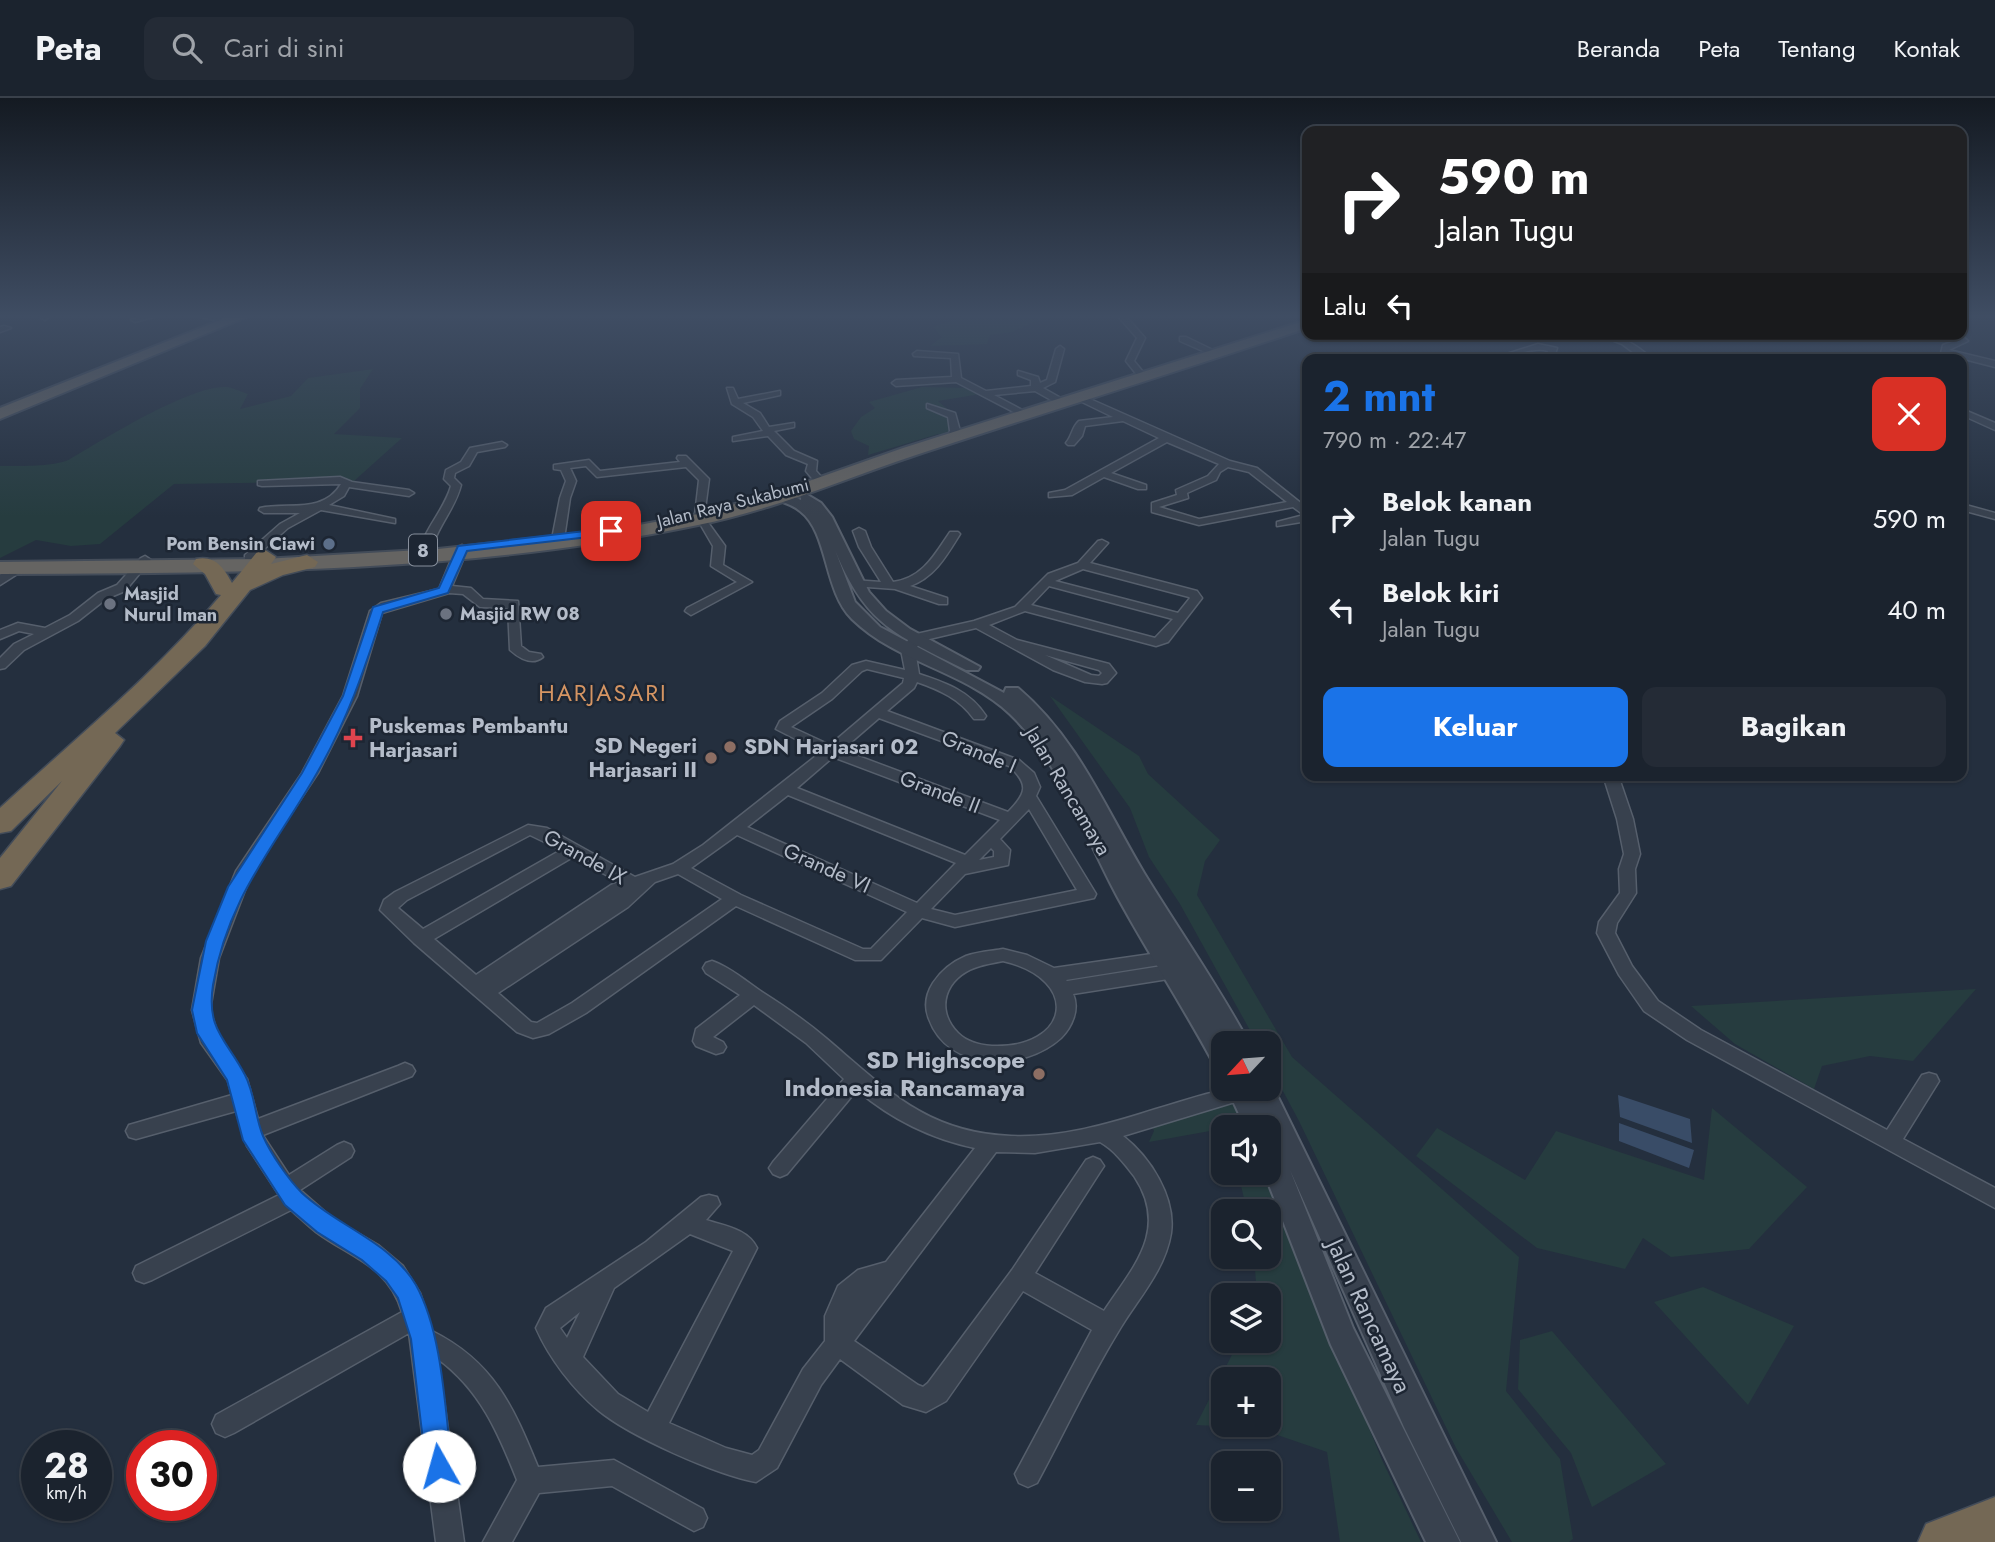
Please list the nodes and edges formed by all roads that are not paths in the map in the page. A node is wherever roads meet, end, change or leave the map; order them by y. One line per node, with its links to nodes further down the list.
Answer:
1 (78, 382): 16 (highway)
2 (905, 382): 7 (street)
3 (964, 382): 11 (street)
4 (1035, 382): 8 (street)
5 (1048, 382): 8 (street)
6 (1128, 382): 12 (highway, Jalan Raya Sukabumi / 8)
7 (895, 383)
8 (1036, 388): 11 (street); 14 (street)
9 (730, 390): 13 (street)
10 (777, 393): 13 (street)
11 (987, 393): 18 (street)
12 (1081, 398): 14 (highway, Jalan Raya Sukabumi / 8); 19 (street)
13 (735, 402): 22 (street)
14 (1063, 404): 18 (highway, Jalan Raya Sukabumi / 8)
15 (930, 406): 23 (street)
16 (0, 414)
17 (1967, 414): 21 (street)
18 (1025, 415): 23 (highway, Jalan Raya Sukabumi / 8)
19 (1125, 418): 25 (street); 26 (street)
20 (792, 425): 22 (street)
21 (1995, 427)
22 (768, 431): 24 (street); 30 (street)
23 (952, 438): 30 (highway, Jalan Raya Sukabumi / 8)
24 (736, 439)
25 (1167, 439): 28 (street); 29 (street)
26 (1071, 443)
27 (502, 445): 53 (street)
28 (1226, 463): 38 (street); 38 (street)
29 (1104, 474): 32 (street); 36 (street)
30 (828, 478): 35 (highway, Jalan Raya Sukabumi / 8)
31 (262, 483): 33 (street)
32 (1142, 487)
33 (344, 488): 34 (street); 37 (street); 39 (street)
34 (409, 493)
35 (785, 493): 44 (highway, Jalan Raya Sukabumi / 8); 62 (street, Jalan Rancamaya); 74 (street, Jalan Rancamaya)
36 (1054, 495)
37 (398, 503)
38 (1294, 504): 42 (street)
39 (316, 508): 41 (street); 46 (street); 59 (street)
40 (1967, 509): 43 (street)
41 (264, 510)
42 (1302, 510)
43 (1995, 516)
44 (701, 517): 50 (highway, Jalan Raya Sukabumi / 8); 50 (street); 52 (highway, Jalan Raya Sukabumi / 8); 67 (street)
45 (1302, 520): 47 (street)
46 (391, 521)
47 (1281, 524)
48 (859, 531): 63 (street)
49 (954, 534): 63 (street)
50 (558, 539): 52 (highway, Jalan Raya Sukabumi / 8)
51 (1102, 543): 57 (street)
52 (462, 550): 53 (highway, Jalan Raya Sukabumi / 8); 64 (street)
53 (424, 552): 54 (highway, Jalan Raya Sukabumi / 8); 59 (highway, Jalan Raya Sukabumi / 8)
54 (307, 562): 59 (highway, Jalan Raya Sukabumi / 8); 59 (highway)
55 (143, 563): 56 (highway, Jalan Raya Sukabumi / 8); 58 (highway, Jalan Raya Sukabumi / 8); 59 (highway, Jalan Raya Sukabumi / 8); 71 (street)
56 (204, 564): 59 (highway)
57 (1082, 565): 61 (street); 68 (street)
58 (6, 567): 60 (street)
59 (247, 570): 77 (highway); 84 (highway)
60 (0, 581)
61 (1047, 582): 66 (street); 68 (street)
62 (857, 583): 63 (street); 74 (street, Jalan Rancamaya)
63 (894, 586): 65 (street)
64 (446, 589): 75 (street); 109 (street)
65 (943, 601)
66 (1024, 607): 68 (street); 69 (street)
67 (691, 611)
68 (1180, 617)
69 (978, 624): 70 (street); 73 (street)
70 (963, 626): 74 (street); 74 (street)
71 (45, 632): 72 (street); 76 (street)
72 (0, 635)
73 (1017, 644): 73 (street)
74 (918, 656): 78 (street); 79 (street); 80 (street, Grande II); 98 (street, Jalan Rancamaya)
75 (536, 657)
76 (0, 665)
77 (130, 707): 86 (highway); 92 (highway)
78 (878, 713): 80 (street); 83 (street, Grande I)
79 (979, 716)
80 (832, 751): 82 (street); 85 (street, Grande II)
81 (1613, 781): 115 (street)
82 (786, 789): 87 (street); 90 (street)
83 (1029, 797): 85 (street); 94 (street, Grande I)
84 (0, 802)
85 (1009, 818): 88 (street)
86 (0, 824)
87 (735, 828): 91 (street); 96 (street, Grande VI)
88 (990, 838): 90 (street); 90 (street)
89 (573, 850): 93 (street, Grande IX); 97 (street); 97 (street, Grande IX)
90 (961, 866): 96 (street)
91 (679, 869): 93 (street); 95 (street)
92 (0, 879)
93 (641, 883): 101 (street)
94 (1088, 894): 96 (street, Grande VI)
95 (735, 899): 96 (street); 101 (street)
96 (919, 908)
97 (421, 939): 101 (street)
98 (1179, 963): 100 (street); 103 (street, Jalan Rancamaya); 104 (street, Jalan Rancamaya)
99 (712, 968): 102 (street)
100 (1058, 982): 100 (street)
101 (481, 988)
102 (752, 996): 105 (street); 107 (street)
103 (1228, 1031)
104 (1211, 1033)
105 (716, 1047)
106 (405, 1071): 113 (street)
107 (856, 1078): 116 (street); 119 (street)
108 (1929, 1081): 115 (street)
109 (244, 1100): 112 (street); 113 (street)
110 (1211, 1100): 114 (street)
111 (1254, 1101): 141 (street, Jalan Rancamaya)
112 (136, 1131)
113 (251, 1131): 121 (street)
114 (1100, 1132): 116 (street); 128 (street)
115 (1890, 1142): 122 (street)
116 (991, 1143): 130 (street)
117 (344, 1151): 121 (street)
118 (1093, 1166): 126 (street)
119 (780, 1168)
120 (1281, 1182): 140 (street, Jalan Rancamaya)
121 (289, 1193): 125 (street); 129 (street)
122 (1995, 1199)
123 (709, 1204): 124 (street)
124 (688, 1224): 127 (street); 133 (street)
125 (144, 1273)
126 (1020, 1278): 128 (street); 130 (street)
127 (606, 1281): 131 (street); 131 (street)
128 (1108, 1326): 134 (street)
129 (419, 1328): 132 (street); 135 (street); 138 (street)
130 (837, 1343): 133 (street)
131 (570, 1358): 133 (street)
132 (225, 1424)
133 (654, 1426)
134 (1028, 1474)
135 (531, 1482): 136 (street); 139 (street)
136 (694, 1518)
137 (1995, 1522): 142 (highway)
138 (450, 1542)
139 (496, 1542)
140 (1443, 1542)
141 (1479, 1542)
142 (1944, 1542)

